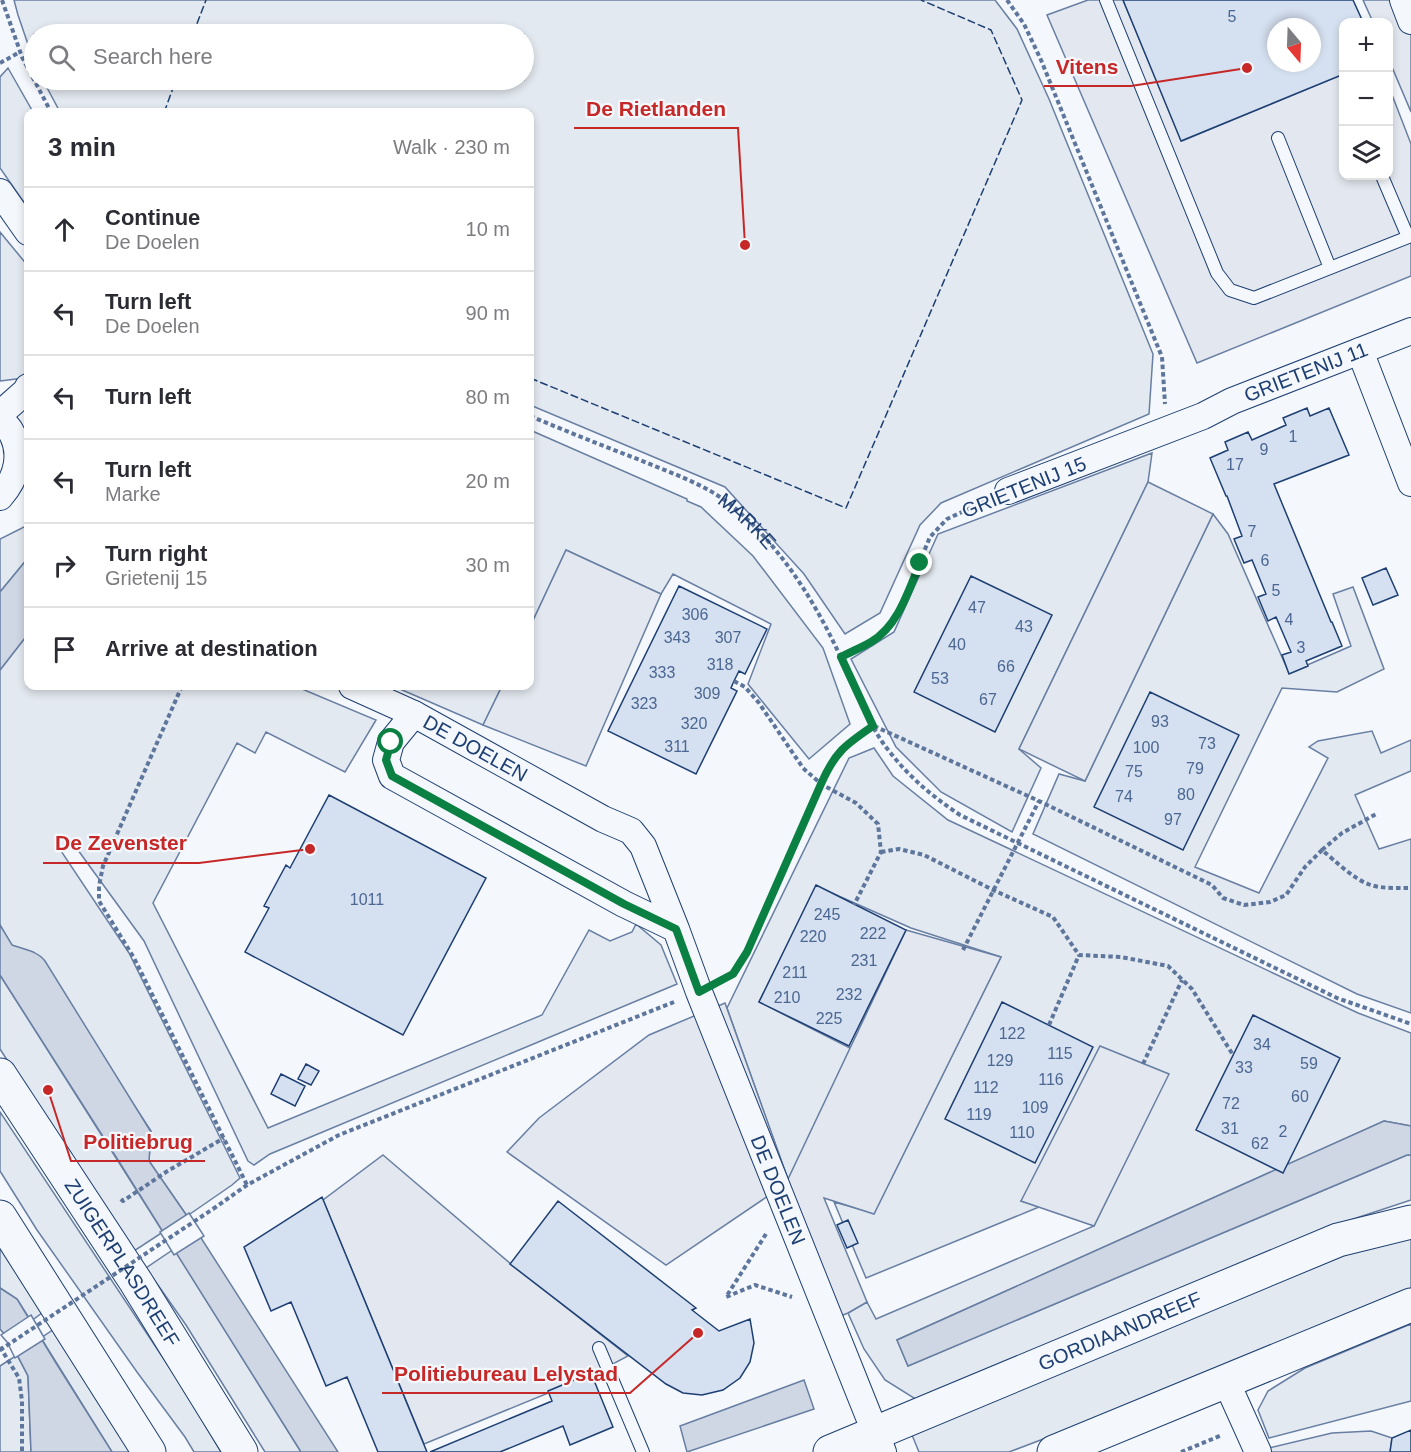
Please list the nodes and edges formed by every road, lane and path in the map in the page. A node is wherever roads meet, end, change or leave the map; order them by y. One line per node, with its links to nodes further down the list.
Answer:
1 (2, 0): 6 (path)
2 (1007, 0): 24 (path)
3 (1106, 0): 16 (lane)
4 (1403, 0): 5 (street)
5 (1411, 21)
6 (20, 52): 7 (path); 8 (path)
7 (24, 60)
8 (0, 63)
9 (40, 90): 10 (path)
10 (49, 108)
11 (1278, 138): 16 (lane)
12 (1384, 180): 15 (lane)
13 (0, 192): 14 (street)
14 (24, 226)
15 (1409, 237): 16 (lane)
16 (1330, 268)
17 (1411, 331): 18 (street, GRIETENIJ 11)
18 (1360, 351): 21 (street, GRIETENIJ 11); 25 (street)
19 (24, 393): 20 (street)
20 (0, 414)
21 (1203, 416): 24 (street, GRIETENIJ 15)
22 (534, 418): 28 (path, MARKE)
23 (0, 419): 27 (street)
24 (1166, 430): 26 (street, GRIETENIJ 15)
25 (1411, 483)
26 (1008, 491): 28 (path, GRIETENIJ 15)
27 (0, 497)
28 (841, 657): 33 (path, MARKE)
29 (734, 681): 34 (path)
30 (180, 690): 53 (path)
31 (361, 690): 32 (street)
32 (414, 714): 43 (street, DE DOELEN); 43 (street, DE DOELEN)
33 (873, 726): 34 (path); 35 (path); 37 (path, MARKE)
34 (821, 784): 39 (path); 47 (path)
35 (1039, 801): 37 (path); 38 (path)
36 (1378, 813): 38 (path)
37 (1018, 843): 41 (path); 48 (path, MARKE)
38 (1322, 850): 40 (path)
39 (881, 852): 41 (path); 42 (path)
40 (1411, 888)
41 (993, 890): 44 (path); 45 (path)
42 (854, 905)
43 (676, 929): 47 (street, DE DOELEN)
44 (963, 950)
45 (1079, 955): 46 (path); 49 (path)
46 (1182, 980): 50 (path); 51 (path)
47 (699, 992): 54 (path); 56 (street, DE DOELEN)
48 (1411, 1024)
49 (1049, 1025)
50 (1233, 1054)
51 (1143, 1064)
52 (0, 1075): 68 (main road, ZUIGERPLASDREEF)
53 (224, 1138): 54 (path); 55 (path)
54 (247, 1185): 62 (path, bridge)
55 (117, 1193)
56 (785, 1204): 60 (street, DE DOELEN); 60 (path)
57 (0, 1217): 67 (main road)
58 (1411, 1222): 65 (main road, GORDIAANDREEF)
59 (1411, 1305): 63 (main road)
60 (825, 1306): 65 (street, DE DOELEN)
61 (599, 1348): 69 (lane)
62 (0, 1349): 66 (path)
63 (1226, 1381): 64 (street); 71 (main road)
64 (1246, 1425): 72 (path); 73 (street)
65 (879, 1443): 70 (main road, GORDIAANDREEF)
66 (22, 1452)
67 (149, 1452)
68 (241, 1452)
69 (643, 1452)
70 (830, 1452)
71 (1054, 1452)
72 (1182, 1452)
73 (1258, 1452)

